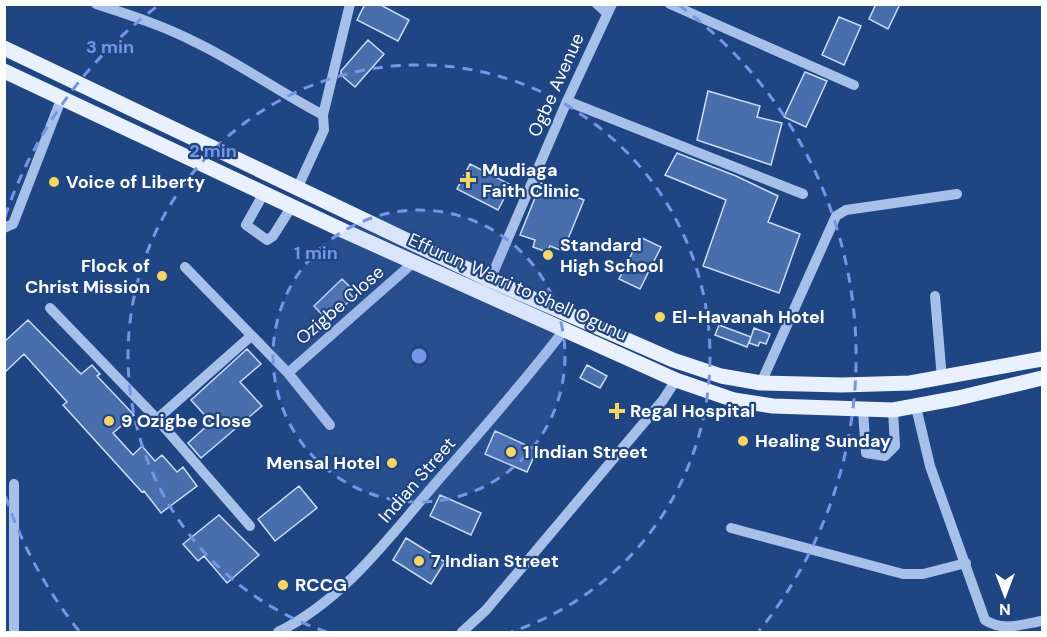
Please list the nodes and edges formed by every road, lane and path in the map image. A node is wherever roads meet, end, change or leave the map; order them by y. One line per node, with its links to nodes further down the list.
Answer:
1 (96, 4): 11 (street)
2 (350, 4): 11 (street)
3 (597, 4): 5 (street)
4 (670, 4): 8 (street)
5 (610, 9): 10 (street, Ogbe Avenue)
6 (4, 48): 12 (main road)
7 (4, 71): 9 (main road, Effurun, Warri to Shell Ogunu)
8 (854, 85)
9 (62, 97): 13 (main road, Effurun, Warri to Shell Ogunu); 17 (street)
10 (567, 101): 14 (street); 20 (street, Ogbe Avenue)
11 (323, 115): 12 (street)
12 (297, 189): 20 (main road)
13 (264, 193): 16 (main road, Effurun, Warri to Shell Ogunu); 16 (street)
14 (803, 194)
15 (957, 194): 30 (street)
16 (292, 206): 18 (main road, Effurun, Warri to Shell Ogunu)
17 (4, 228)
18 (414, 262): 23 (main road, Effurun, Warri to Shell Ogunu); 26 (street, Ozigbe Close)
19 (185, 267): 24 (street)
20 (490, 280): 30 (main road)
21 (936, 296): 28 (street)
22 (50, 308): 34 (street)
23 (564, 330): 29 (main road, Effurun, Warri to Shell Ogunu); 42 (street, Indian Street)
24 (251, 336): 26 (street); 34 (street)
25 (1035, 361): 28 (main road)
26 (288, 373): 35 (street)
27 (1042, 378): 31 (main road, Effurun, Warri to Shell Ogunu)
28 (942, 379): 30 (main road)
29 (676, 380): 33 (main road, Effurun, Warri to Shell Ogunu); 43 (street)
30 (761, 383)
31 (915, 407): 32 (main road, Effurun, Warri to Shell Ogunu); 39 (street)
32 (893, 410): 33 (main road, Effurun, Warri to Shell Ogunu); 33 (street)
33 (863, 411)
34 (157, 419): 37 (street)
35 (330, 425)
36 (14, 484): 41 (street)
37 (250, 526)
38 (731, 528): 39 (street)
39 (966, 563): 40 (street)
40 (1042, 621)
41 (14, 633)
42 (278, 633)
43 (462, 633)

